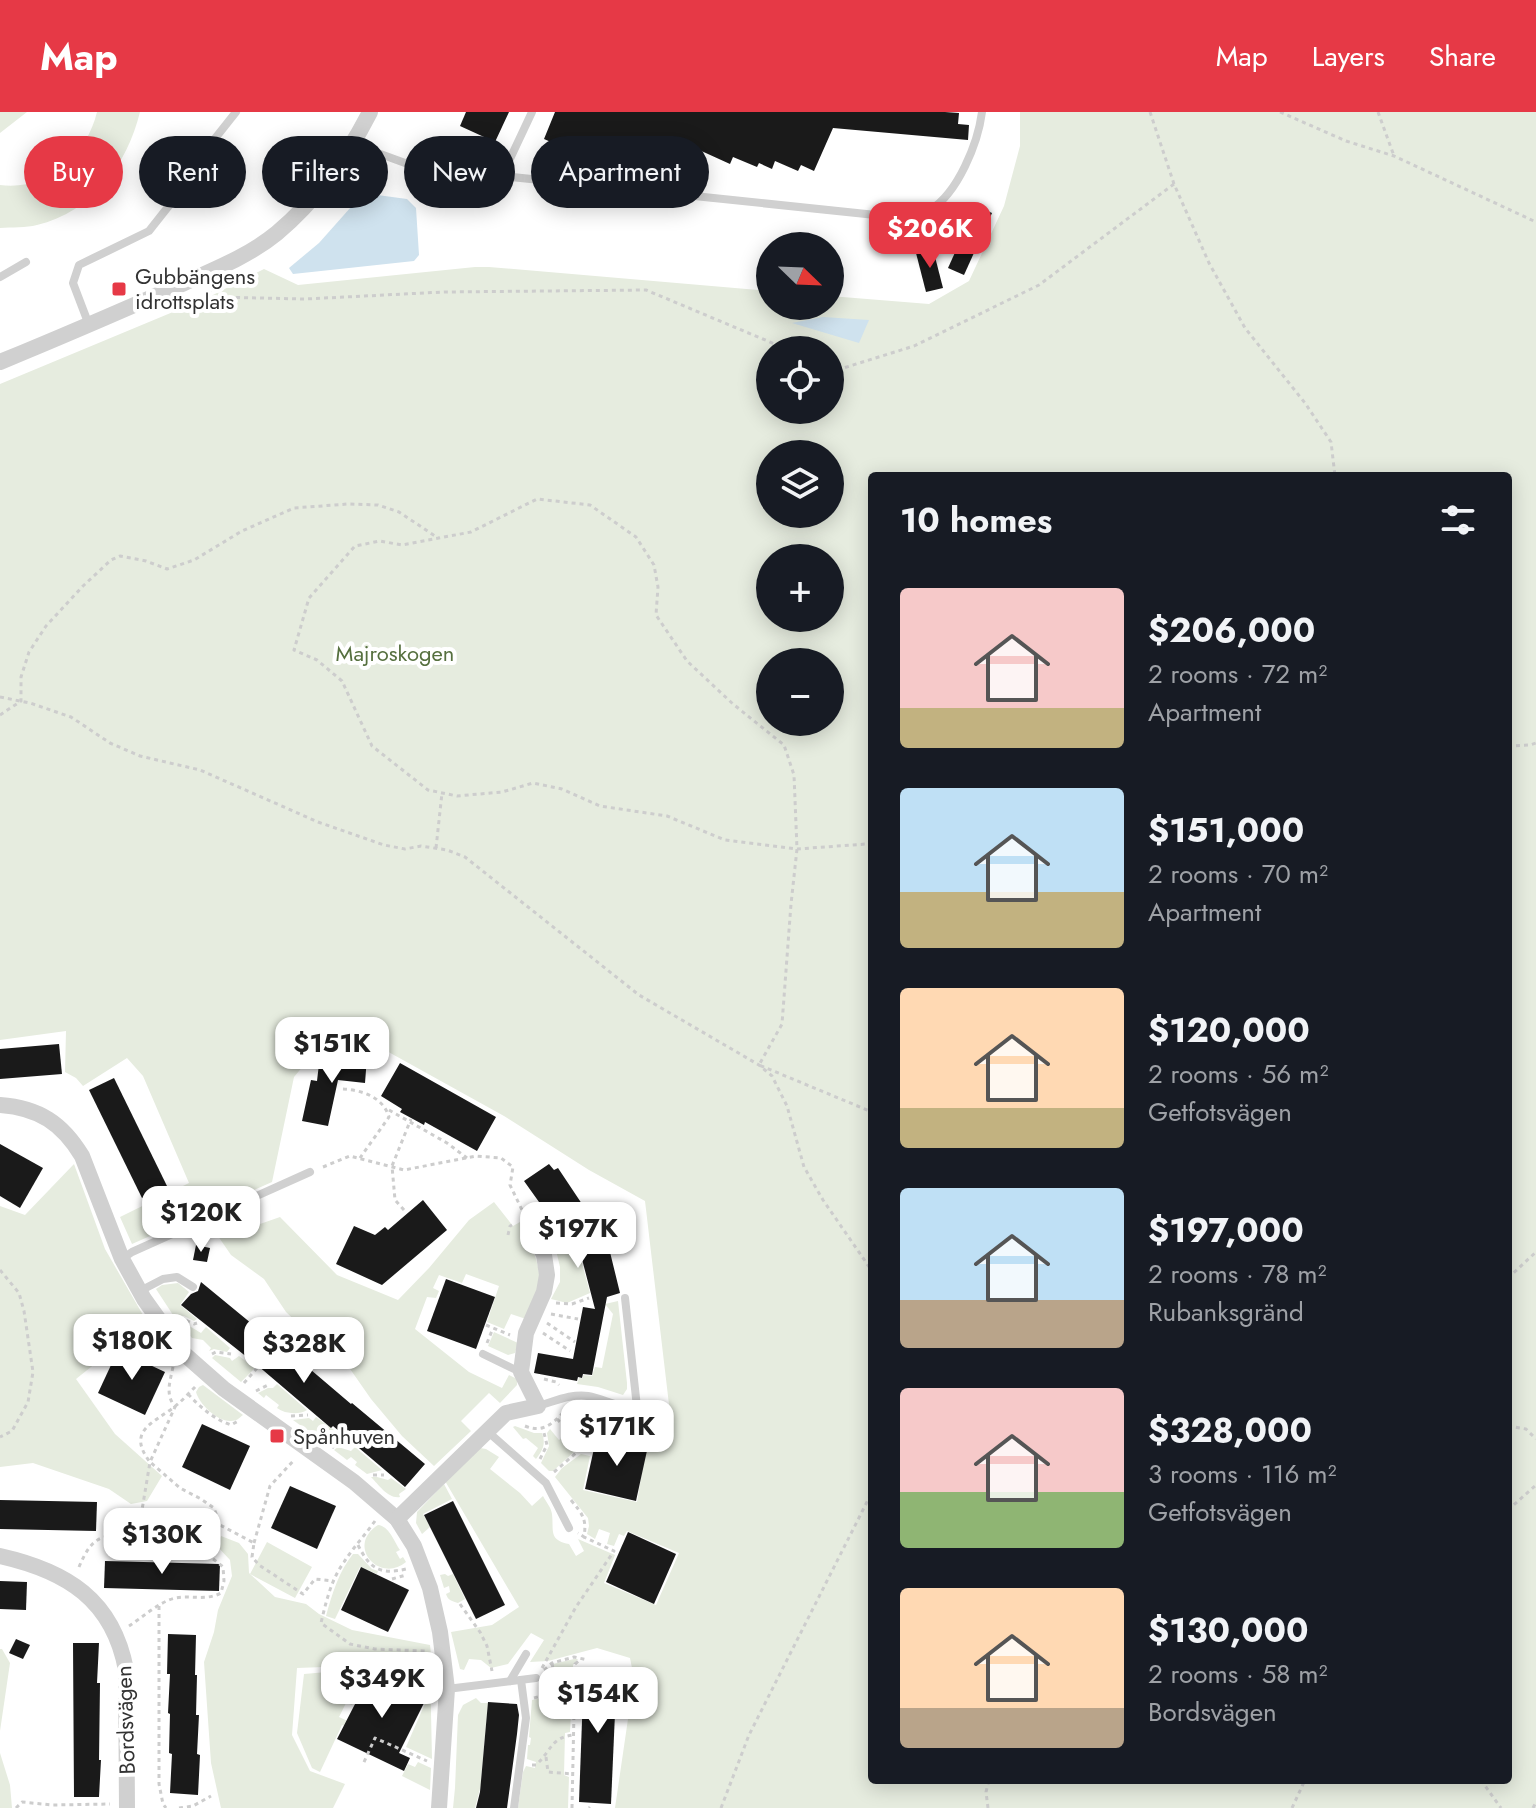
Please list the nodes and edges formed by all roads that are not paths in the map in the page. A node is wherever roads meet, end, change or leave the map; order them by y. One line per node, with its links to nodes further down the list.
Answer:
1 (236, 112): 11 (lane)
2 (370, 112): 5 (street)
3 (532, 112): 6 (lane)
4 (982, 112): 7 (lane)
5 (357, 136)
6 (515, 148)
7 (515, 177)
8 (301, 208): 11 (street)
9 (26, 262): 10 (lane)
10 (0, 277)
11 (90, 326): 12 (street)
12 (0, 362)
13 (0, 1105): 16 (street)
14 (310, 1172): 16 (lane)
15 (529, 1224): 21 (street)
16 (122, 1259): 18 (street)
17 (193, 1287): 18 (lane)
18 (140, 1291): 24 (street)
19 (625, 1298): 22 (lane)
20 (483, 1354): 21 (lane)
21 (521, 1372): 22 (street)
22 (538, 1406): 23 (street)
23 (487, 1431): 24 (street); 25 (lane)
24 (397, 1519): 31 (street)
25 (569, 1528)
26 (0, 1556): 32 (street, Bordsvägen)
27 (526, 1654): 30 (lane)
28 (536, 1678): 29 (lane)
29 (521, 1680): 30 (lane); 34 (lane)
30 (510, 1681): 31 (lane)
31 (447, 1689): 33 (street)
32 (127, 1806)
33 (439, 1808)
34 (514, 1808)

